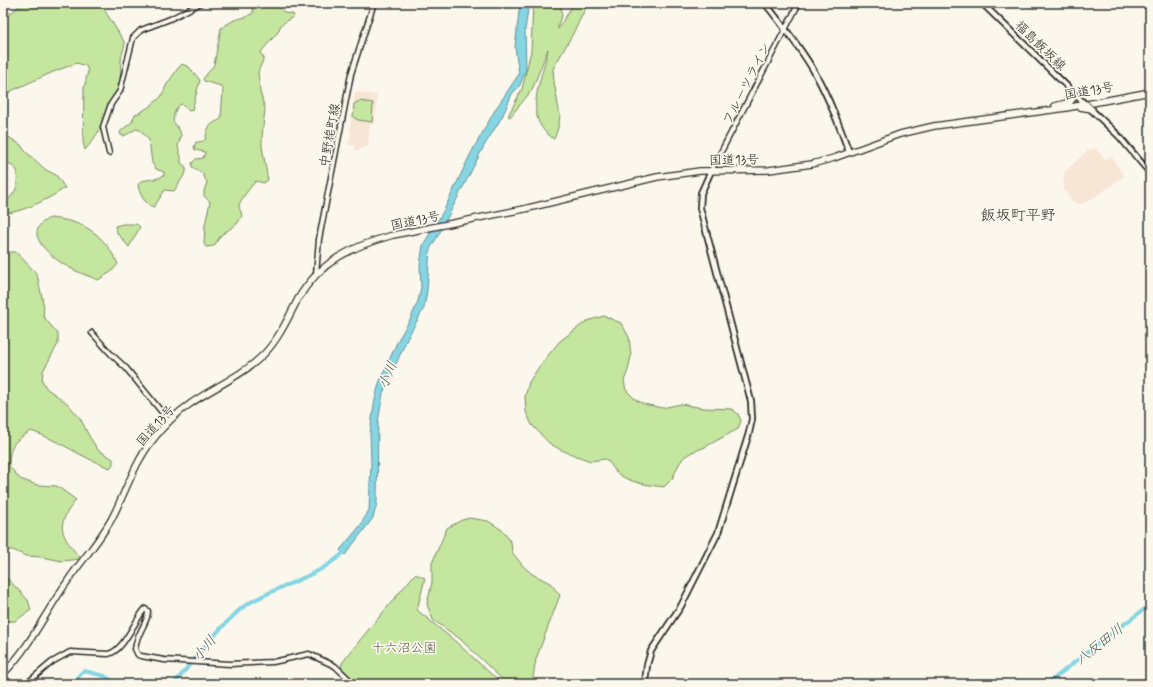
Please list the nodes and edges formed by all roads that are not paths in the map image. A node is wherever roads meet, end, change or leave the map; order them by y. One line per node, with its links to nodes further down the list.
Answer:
1 (201, 3): 15 (street)
2 (374, 3): 18 (street, 中野梍町線)
3 (766, 3): 6 (main road)
4 (799, 3): 6 (street, フルーツライン)
5 (982, 3): 8 (main road, 福島飯坂線)
6 (785, 29): 14 (main road); 16 (street, フルーツライン)
7 (1150, 91): 9 (highway, 国道13号)
8 (1073, 92): 9 (main road, 福島飯坂線); 11 (highway)
9 (1084, 103): 10 (highway, 国道13号); 11 (highway, 国道13号); 12 (main road, 福島飯坂線)
10 (1076, 106): 12 (highway); 13 (highway, 国道13号)
11 (1047, 108): 13 (highway, 国道13号)
12 (1092, 109): 17 (main road, 福島飯坂線)
13 (1031, 112): 14 (highway, 国道13号)
14 (849, 152): 16 (highway, 国道13号)
15 (109, 153)
16 (711, 171): 18 (highway, 国道13号); 24 (main road)
17 (1150, 173)
18 (316, 274): 20 (highway, 国道13号)
19 (92, 333): 20 (street)
20 (169, 421): 21 (highway, 国道13号)
21 (3, 674)
22 (26, 684): 23 (street)
23 (354, 684)
24 (645, 684)

